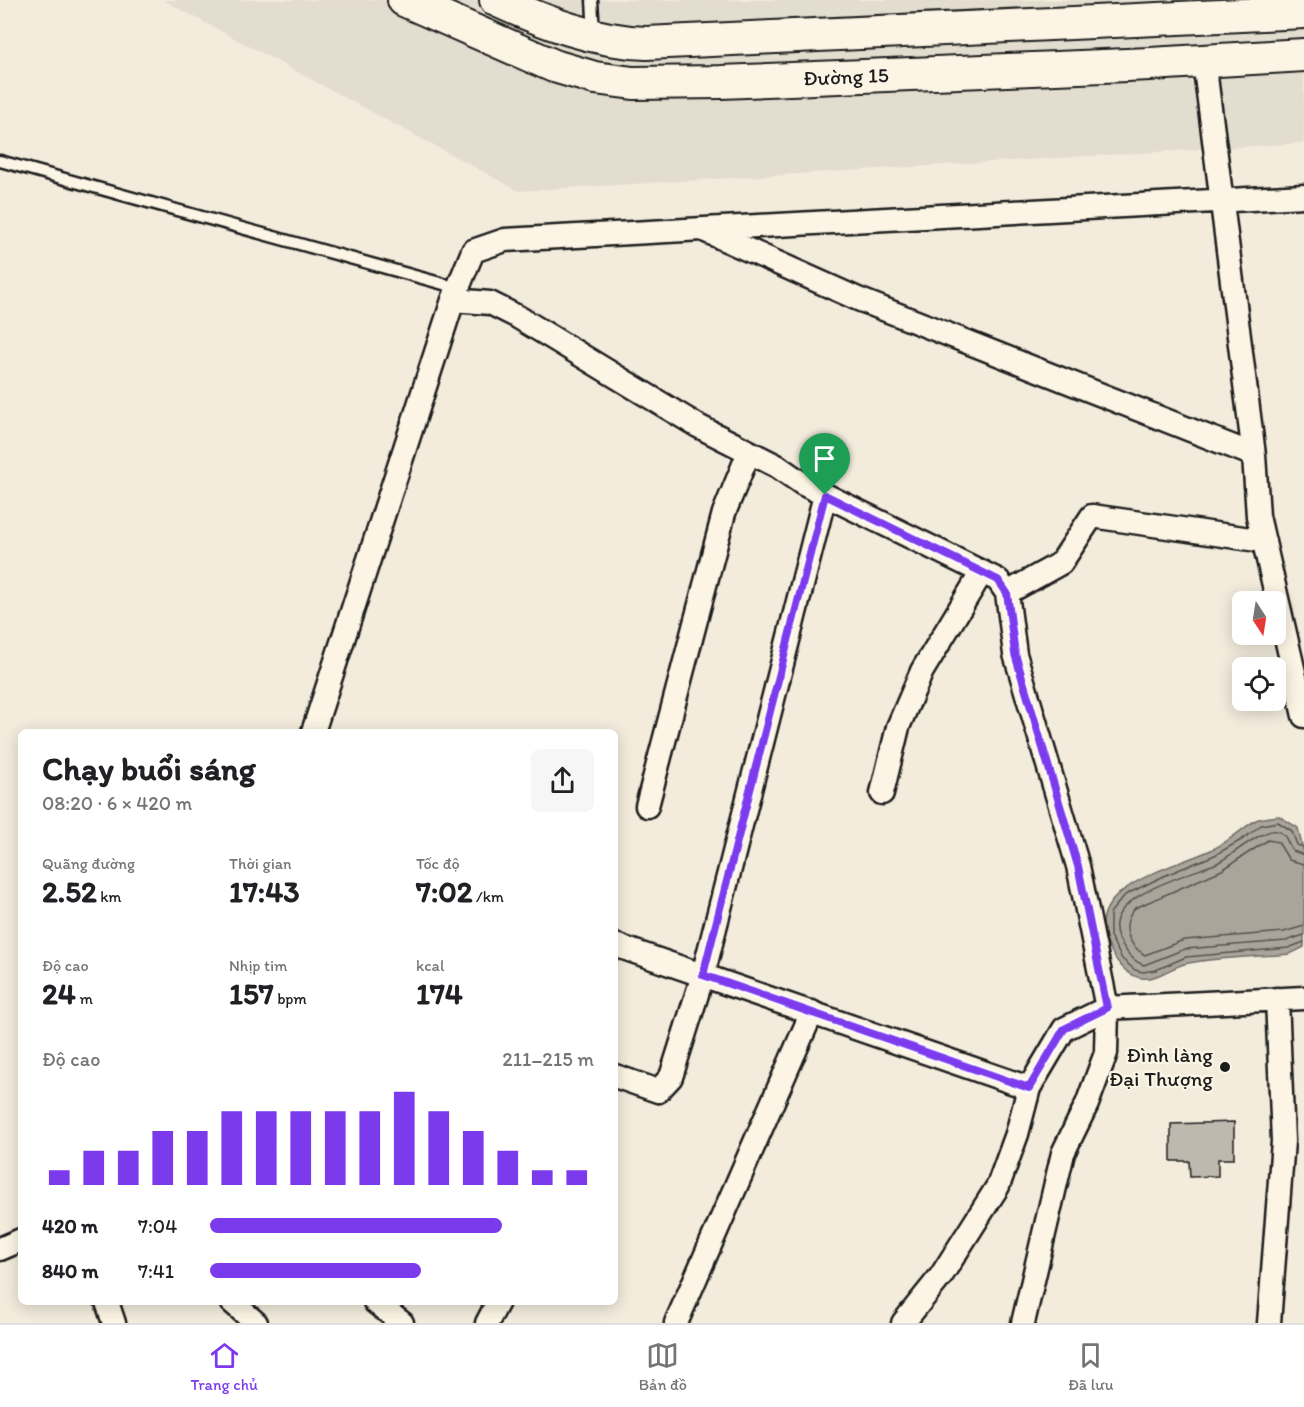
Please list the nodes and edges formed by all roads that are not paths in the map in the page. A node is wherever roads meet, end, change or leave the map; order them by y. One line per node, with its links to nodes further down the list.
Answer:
1 (404, 0): 10 (street, Đường 15)
2 (496, 0): 6 (street, Đường 15)
3 (592, 0): 6 (lane)
4 (1304, 12): 5 (street, Đường 15)
5 (1154, 17): 6 (street, Đường 15); 9 (street)
6 (595, 37): 10 (street)
7 (1304, 55): 8 (street, Đường 15)
8 (1204, 62): 9 (street, Đường 15); 13 (street)
9 (1150, 64): 10 (street, Đường 15)
10 (595, 78)
11 (0, 161): 15 (lane)
12 (1304, 196): 13 (street)
13 (1220, 202): 14 (street); 17 (street)
14 (701, 230): 15 (street); 17 (street)
15 (456, 294): 16 (street); 23 (street)
16 (749, 452): 18 (street); 25 (street)
17 (1254, 455): 19 (street)
18 (825, 495): 20 (street); 27 (street)
19 (1264, 541): 21 (street); 22 (street)
20 (982, 572): 21 (street); 24 (street)
21 (1007, 593): 30 (street)
22 (1304, 716)
23 (314, 729)
24 (882, 793)
25 (647, 806)
26 (618, 946): 27 (street)
27 (703, 975): 31 (street); 32 (street)
28 (1304, 998): 29 (street)
29 (1277, 999): 30 (street); 47 (street)
30 (1107, 1008): 33 (street); 46 (street)
31 (812, 1012): 33 (street); 44 (street)
32 (618, 1077)
33 (1029, 1088): 45 (street)
34 (18, 1241): 35 (street)
35 (0, 1249)
36 (108, 1305): 40 (street)
37 (235, 1305): 41 (street)
38 (379, 1305): 42 (street)
39 (496, 1305): 43 (street)
40 (114, 1323)
41 (256, 1323)
42 (402, 1323)
43 (487, 1323)
44 (676, 1323)
45 (903, 1323)
46 (1023, 1323)
47 (1269, 1323)

